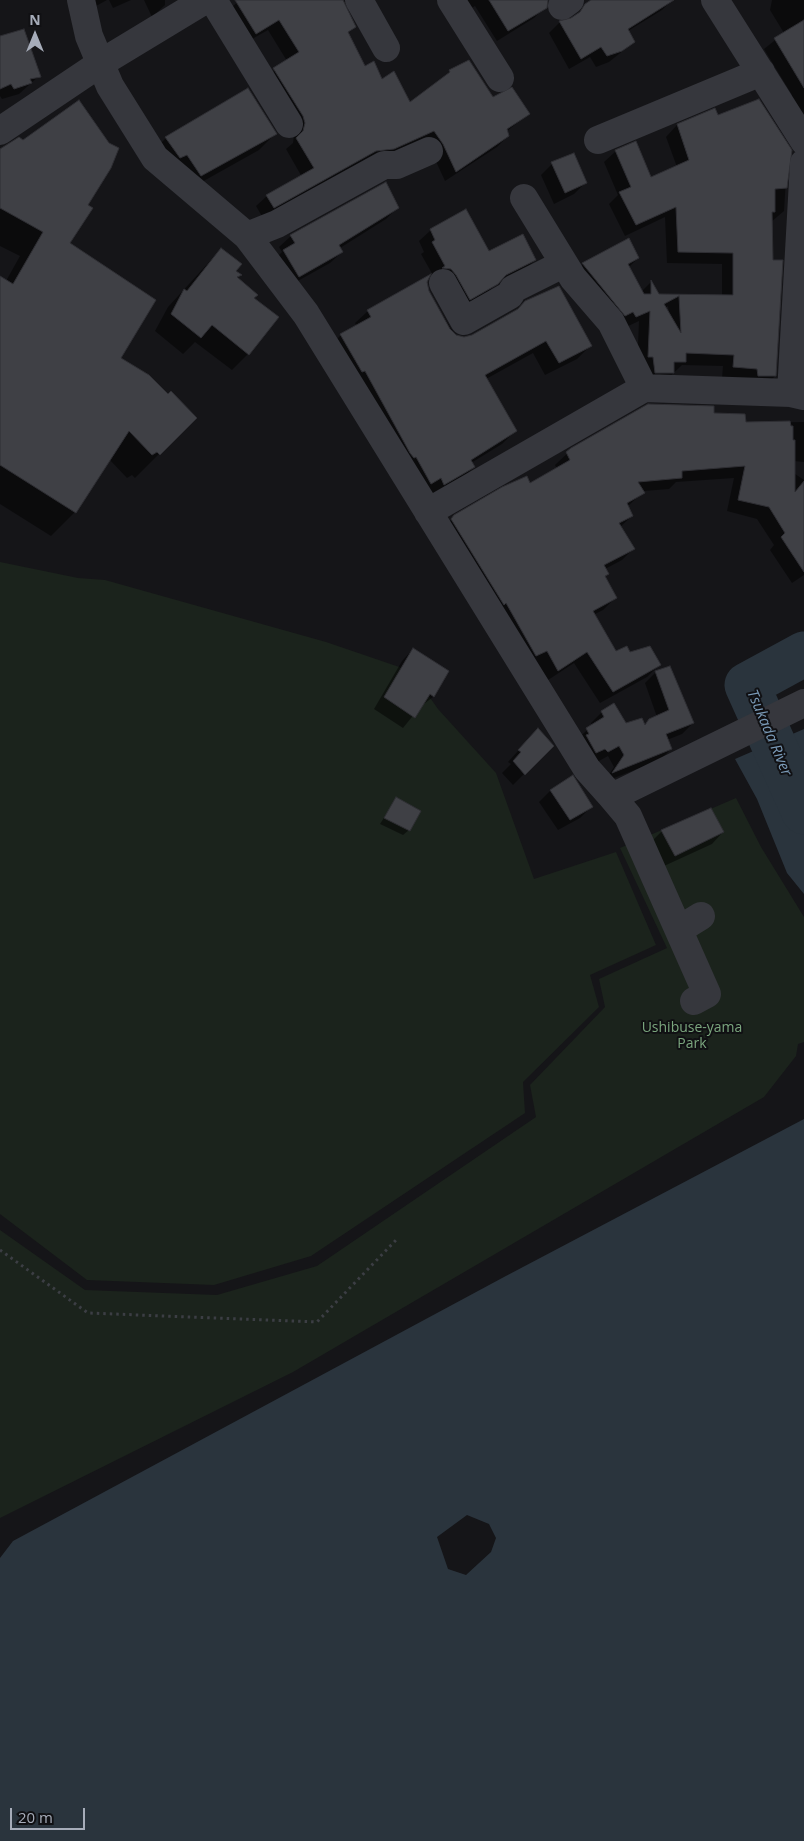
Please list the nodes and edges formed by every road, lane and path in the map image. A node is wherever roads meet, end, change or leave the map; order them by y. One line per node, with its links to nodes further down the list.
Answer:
1 (81, 0): 8 (street)
2 (205, 0): 8 (street)
3 (213, 0): 11 (street)
4 (359, 0): 7 (street)
5 (451, 0): 10 (street)
6 (716, 0): 9 (street)
7 (386, 48)
8 (101, 62): 12 (street); 18 (street)
9 (761, 72): 13 (street); 14 (street)
10 (500, 78)
11 (289, 124)
12 (0, 131)
13 (598, 140)
14 (804, 140)
15 (429, 150): 18 (street)
16 (804, 163): 22 (street)
17 (524, 198): 19 (street)
18 (247, 236): 23 (street)
19 (563, 264): 20 (street); 21 (street)
20 (443, 283)
21 (644, 388): 22 (street); 23 (street)
22 (797, 394)
23 (428, 512): 25 (street)
24 (804, 703): 25 (street)
25 (612, 796): 26 (street)
26 (700, 997)
27 (397, 1239): 28 (path)
28 (0, 1250)

